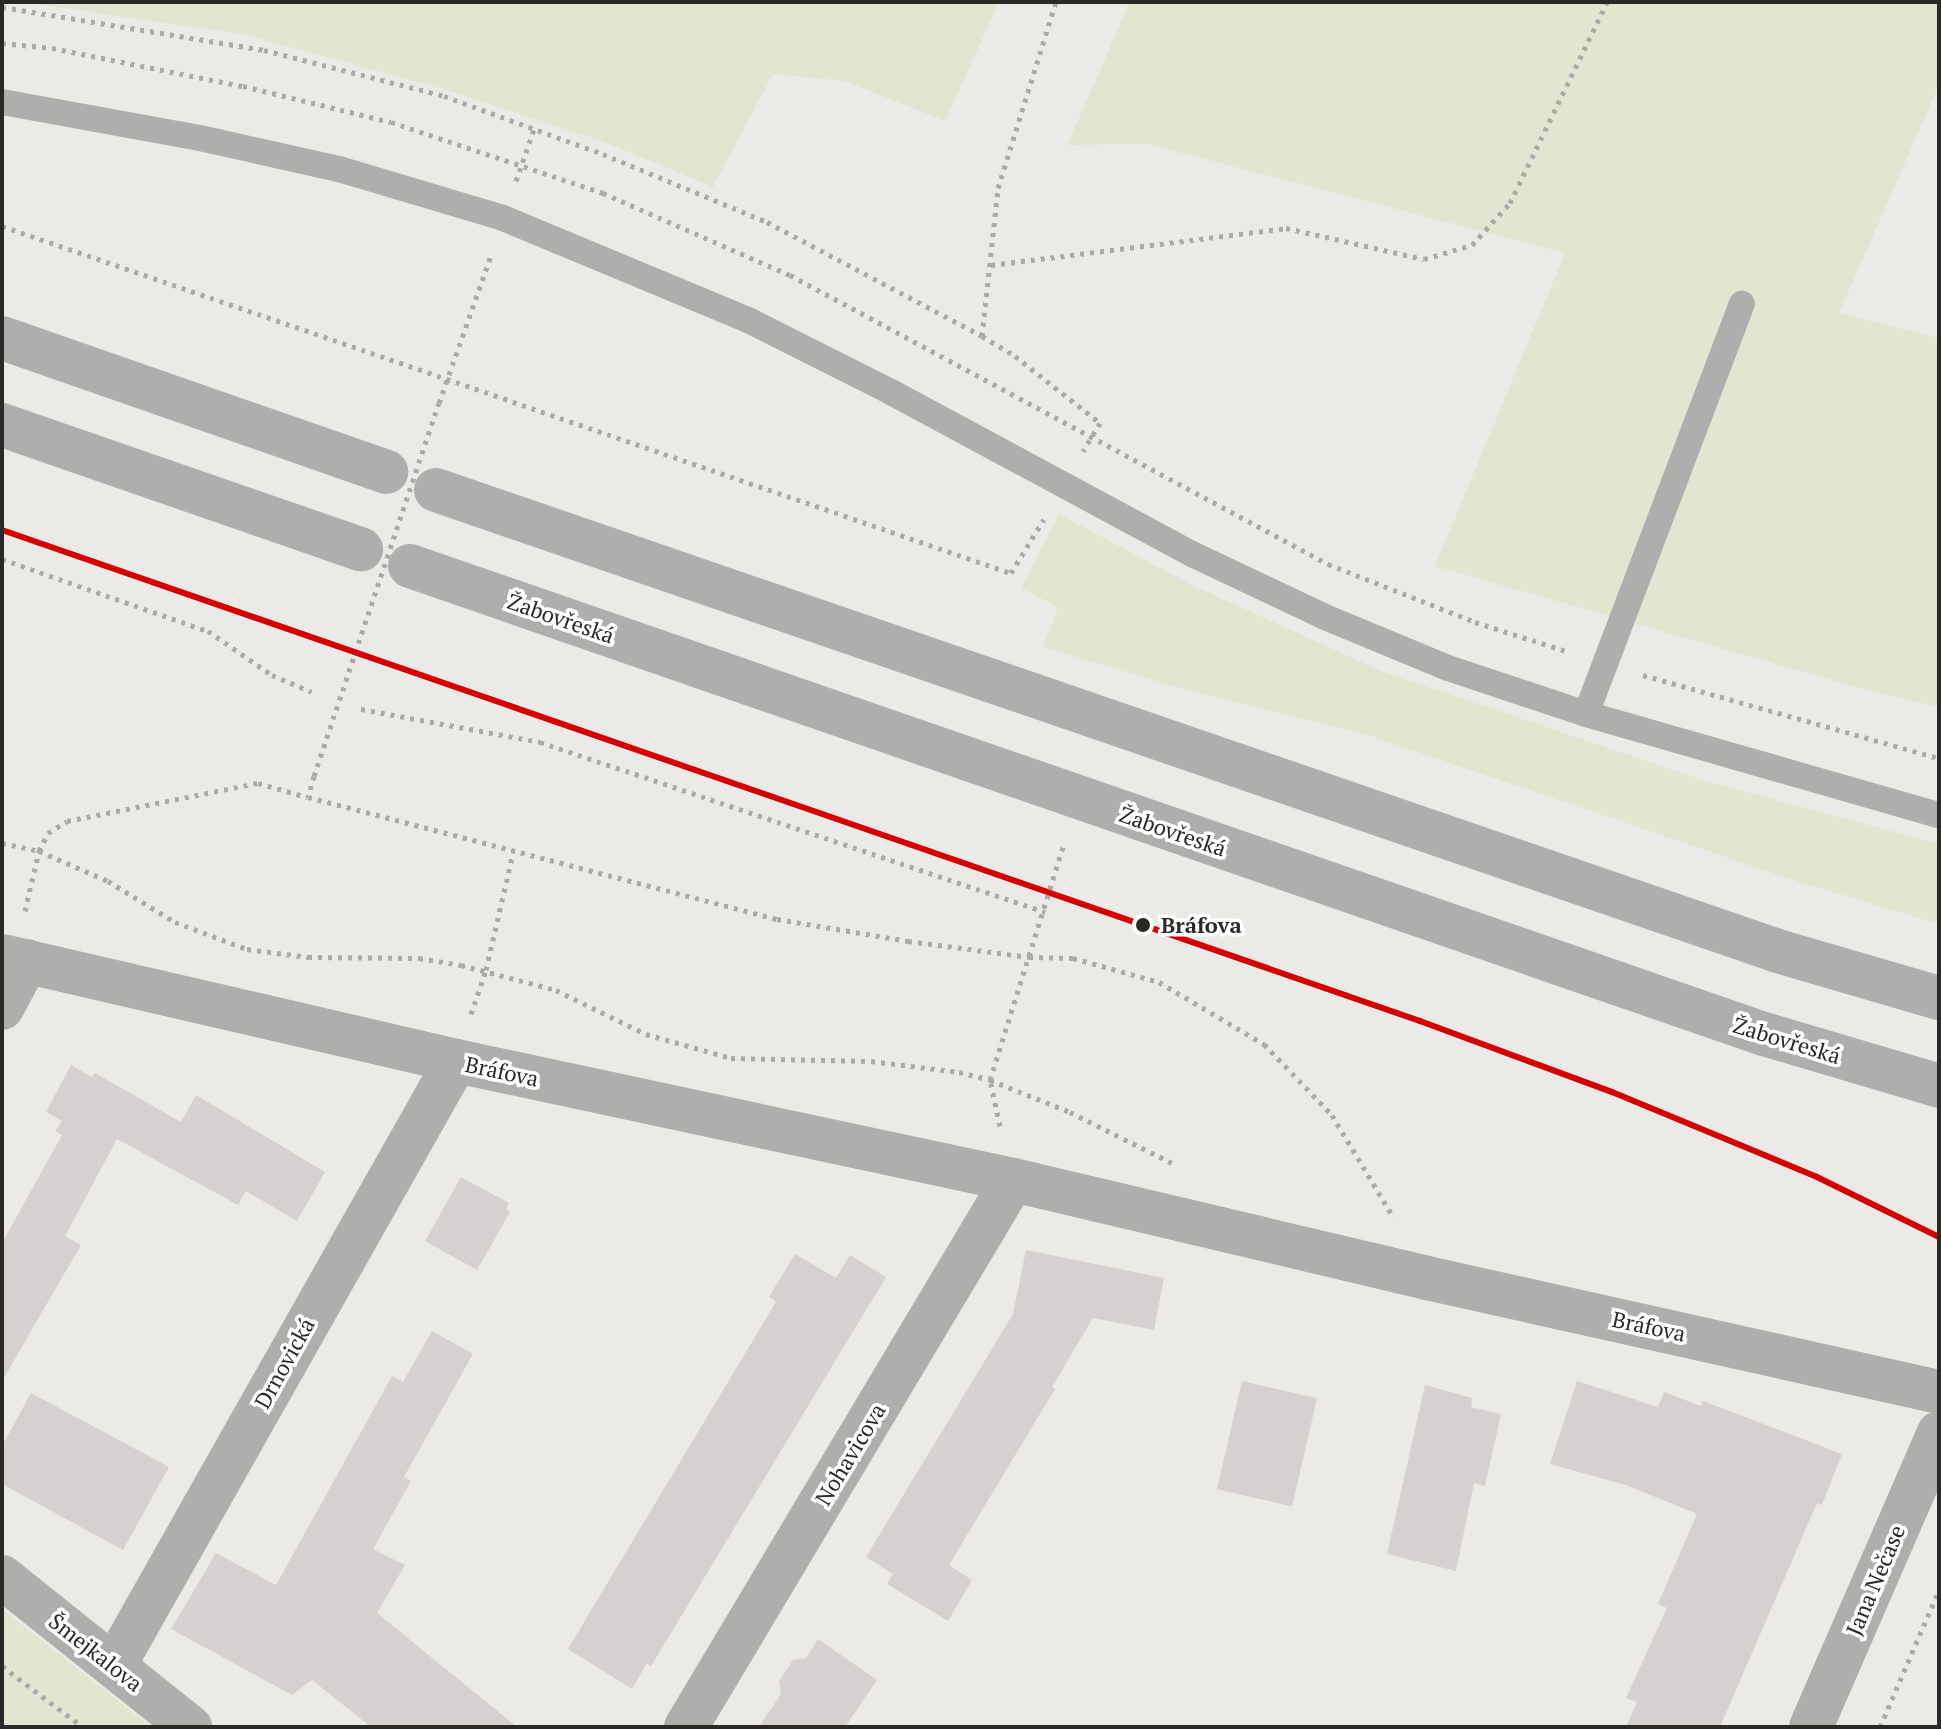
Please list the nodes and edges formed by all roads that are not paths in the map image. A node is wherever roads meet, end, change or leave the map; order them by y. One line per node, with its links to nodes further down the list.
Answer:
1 (2, 102): 9 (lane)
2 (1742, 304): 9 (lane)
3 (2, 338): 5 (highway)
4 (2, 425): 7 (highway)
5 (386, 472)
6 (436, 490): 12 (highway)
7 (361, 549)
8 (410, 566): 15 (highway, Žabovřeská)
9 (1586, 714): 10 (lane)
10 (1939, 815)
11 (14, 958): 13 (street); 14 (street, Bráfova)
12 (1939, 998)
13 (2, 1008)
14 (456, 1061): 16 (street, Bráfova); 20 (street, Drnovická)
15 (1939, 1086)
16 (1013, 1180): 17 (street, Bráfova); 22 (street, Nohavicova)
17 (1939, 1392)
18 (1939, 1433): 23 (street, Jana Nečase)
19 (2, 1577): 20 (street, Šmejkalova)
20 (114, 1666): 21 (street, Šmejkalova)
21 (190, 1727)
22 (686, 1727)
23 (1811, 1727)

